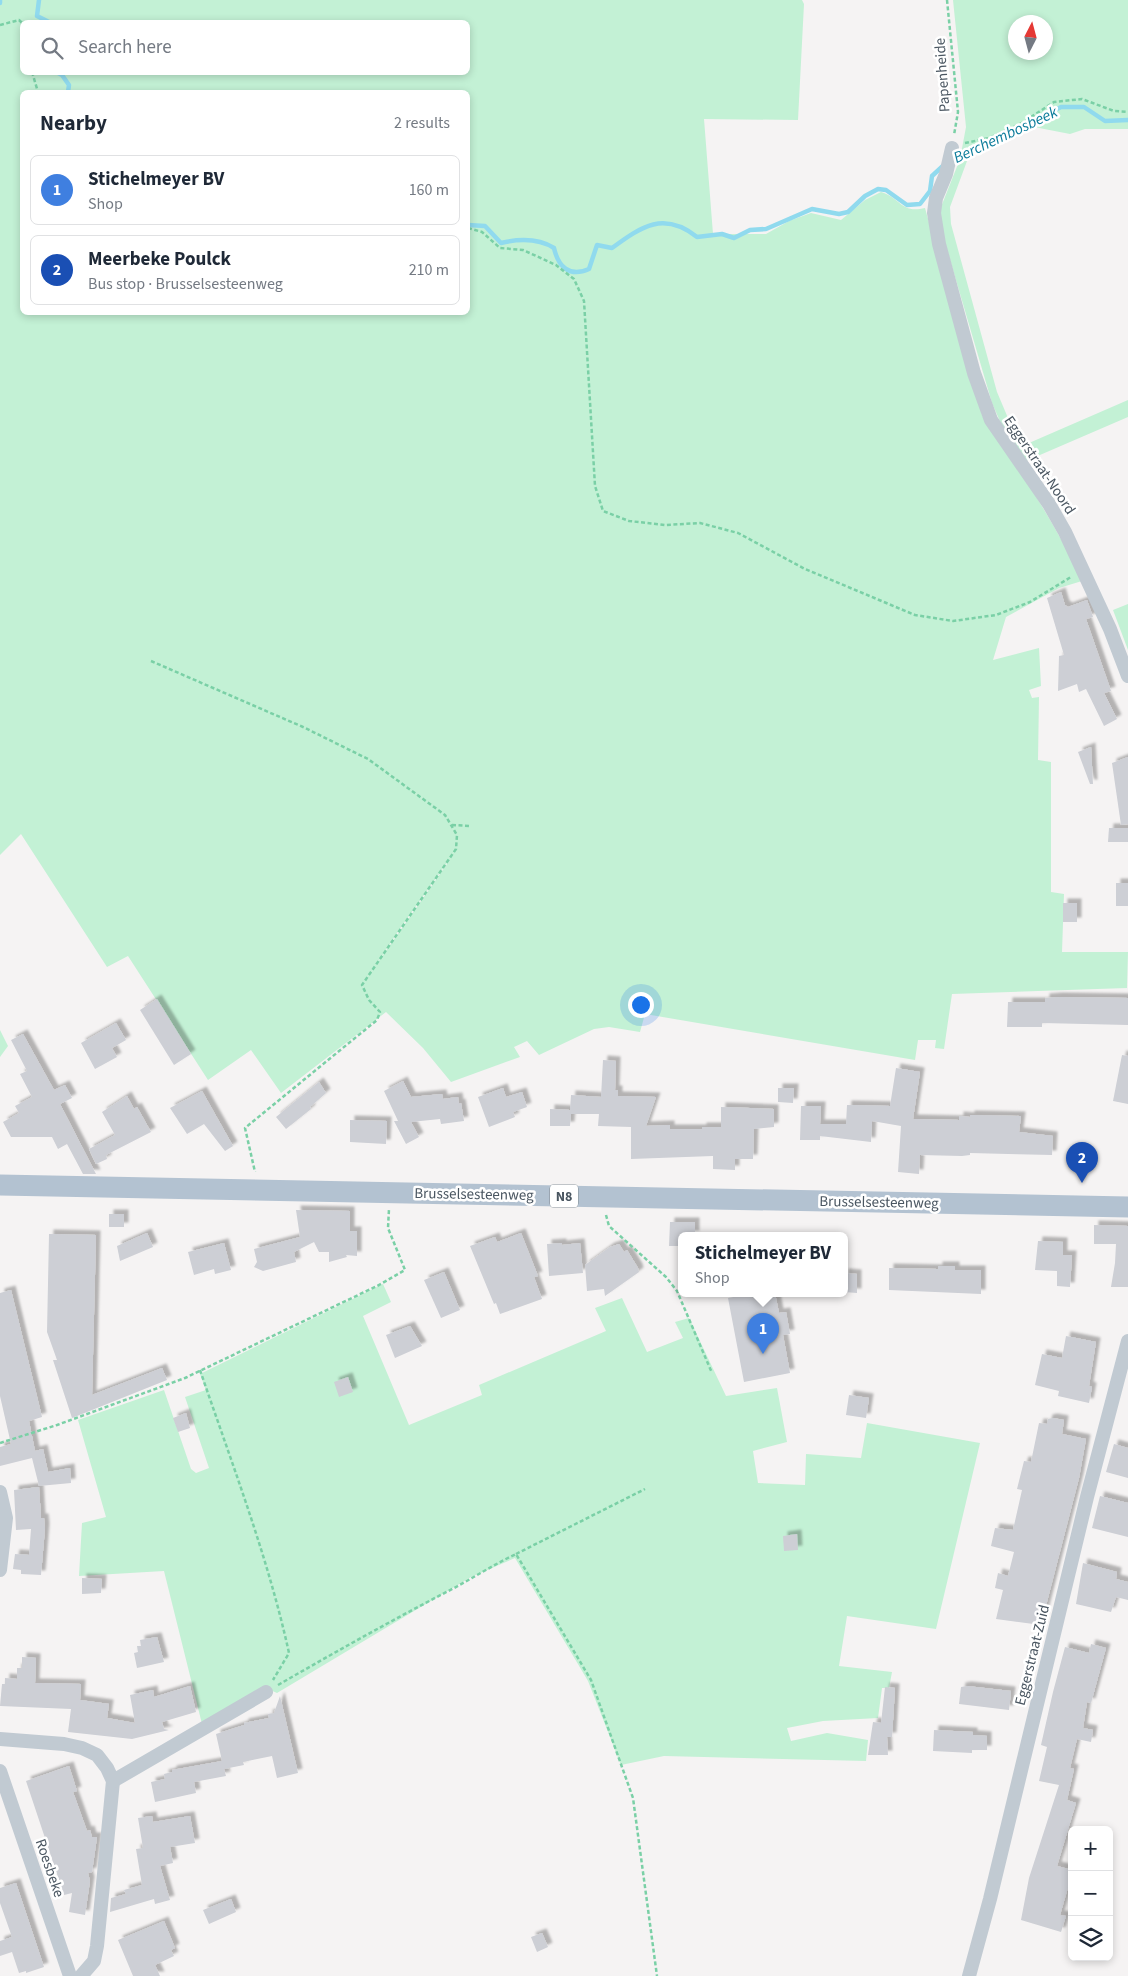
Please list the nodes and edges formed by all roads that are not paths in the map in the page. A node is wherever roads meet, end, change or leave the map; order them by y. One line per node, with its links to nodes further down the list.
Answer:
1 (952, 148): 2 (street, Eggerstraat-Noord)
2 (1128, 676)
3 (0, 1185): 4 (main road, Brusselsesteenweg / N8)
4 (1128, 1207)
5 (1128, 1341): 14 (street, Eggerstraat-Zuid)
6 (0, 1492): 7 (street)
7 (0, 1570)
8 (266, 1692): 11 (street)
9 (0, 1739): 11 (street)
10 (0, 1771): 12 (street, Roesbeke)
11 (113, 1781): 13 (street)
12 (70, 1976)
13 (81, 1976)
14 (969, 1976)

